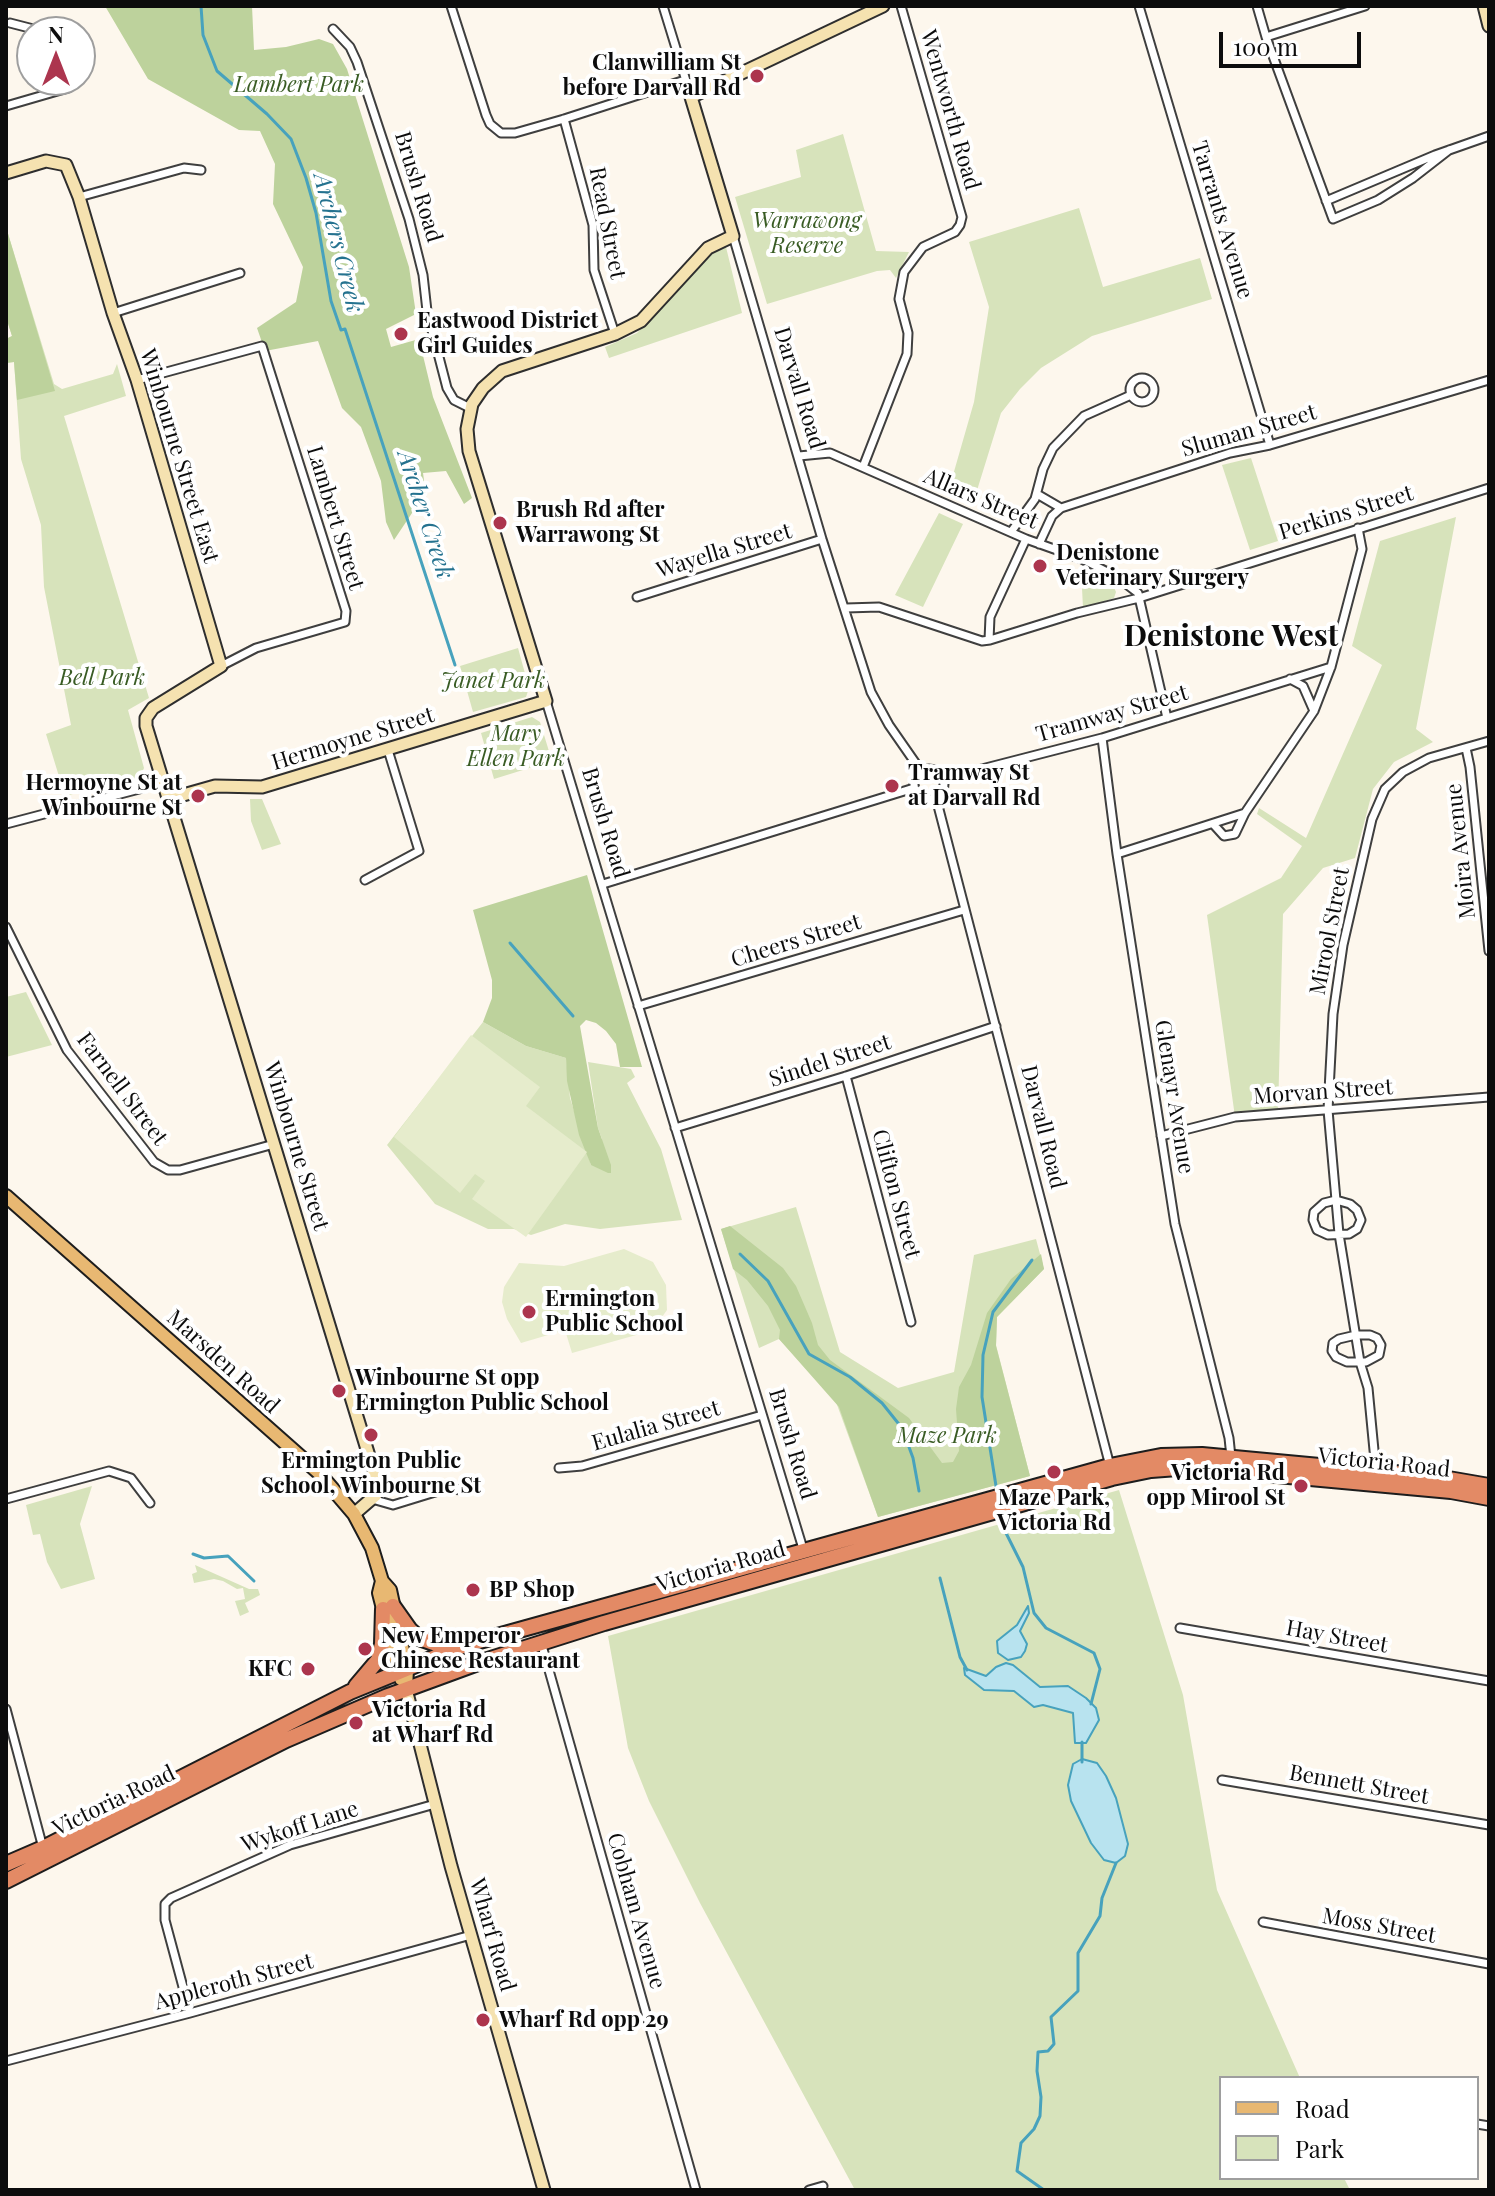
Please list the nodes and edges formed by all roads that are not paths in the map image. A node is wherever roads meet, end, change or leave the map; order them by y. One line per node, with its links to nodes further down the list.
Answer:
1 (451, 6): 18 (street)
2 (663, 6): 14 (street, Darvall Road)
3 (883, 6): 16 (street)
4 (901, 6): 35 (street, Wentworth Road)
5 (1139, 6): 33 (street, Tarrants Avenue)
6 (1257, 6): 13 (street)
7 (1365, 6): 13 (street)
8 (1484, 6): 11 (street)
9 (10, 23): 10 (street)
10 (16, 25)
11 (1489, 26)
12 (333, 29): 32 (street, Brush Road)
13 (1266, 37): 24 (street)
14 (685, 80): 16 (street, Darvall Road); 18 (street)
15 (40, 96): 17 (street)
16 (691, 97): 25 (street, Darvall Road)
17 (6, 106)
18 (564, 119): 28 (street, Read Street)
19 (1489, 136): 20 (street)
20 (1449, 150): 24 (street); 24 (street)
21 (201, 170): 23 (street)
22 (6, 173): 23 (street, Winbourne Street East)
23 (79, 197): 27 (street, Winbourne Street East)
24 (1326, 201)
25 (733, 236): 28 (street); 34 (street, Darvall Road)
26 (240, 273): 27 (street)
27 (113, 313): 29 (street, Winbourne Street East)
28 (615, 334): 32 (street)
29 (137, 380): 48 (street, Winbourne Street East); 48 (street, Lambert Street)
30 (1489, 380): 33 (street, Sluman Street)
31 (1131, 395): 37 (street)
32 (470, 408): 51 (street, Brush Road)
33 (1270, 445): 38 (street, Sluman Street)
34 (799, 456): 35 (street, Allars Street); 41 (street, Darvall Road)
35 (863, 467): 40 (street, Allars Street)
36 (1489, 488): 39 (street, Perkins Street)
37 (1037, 494): 38 (street); 40 (street)
38 (1061, 508): 43 (street)
39 (1358, 528): 45 (street, Perkins Street); 49 (street)
40 (1011, 532): 42 (street, Allars Street)
41 (822, 539): 44 (street, Wayella Street); 46 (street, Darvall Road)
42 (1026, 539): 43 (street, Allars Street); 47 (street)
43 (1039, 544): 45 (street, Allars Street)
44 (637, 597)
45 (1139, 598): 47 (street, Perkins Street); 53 (street)
46 (846, 608): 47 (street, Perkins Street); 58 (street, Darvall Road)
47 (989, 640)
48 (221, 666): 60 (street)
49 (1331, 667): 50 (street, Tramway Street); 52 (street)
50 (1289, 678): 52 (street); 53 (street, Tramway Street)
51 (546, 701): 57 (street, Hermoyne Street); 69 (street, Brush Road)
52 (1314, 711): 64 (street)
53 (1167, 718): 54 (street, Tramway Street)
54 (1102, 738): 59 (street, Tramway Street); 67 (street, Glenayr Avenue)
55 (1489, 741): 56 (street, Mirool Street)
56 (1466, 748): 71 (street, Moira Avenue); 78 (street, Mirool Street)
57 (388, 750): 63 (street, Hermoyne Street); 68 (street)
58 (921, 771): 59 (street); 61 (street)
59 (943, 779): 62 (street)
60 (162, 783): 63 (street, Winbourne Street); 65 (street)
61 (914, 788): 62 (street); 69 (street)
62 (936, 798): 70 (street, Darvall Road)
63 (169, 799): 81 (street, Winbourne Street)
64 (1245, 813): 66 (street); 66 (street)
65 (6, 824)
66 (1214, 825): 67 (street)
67 (1117, 854): 80 (street, Glenayr Avenue)
68 (365, 880)
69 (603, 884): 74 (street, Brush Road)
70 (964, 910): 74 (street, Cheers Street); 75 (street, Darvall Road)
71 (1487, 917): 73 (street, Moira Avenue)
72 (6, 927): 81 (street, Farnell Street)
73 (1489, 951)
74 (638, 1006): 79 (street, Brush Road)
75 (996, 1026): 76 (street, Sindel Street); 90 (street, Darvall Road)
76 (846, 1076): 79 (street, Sindel Street); 85 (street, Clifton Street)
77 (1489, 1097): 78 (street, Morvan Street)
78 (1328, 1110): 80 (street, Morvan Street); 83 (street, Mirool Street)
79 (675, 1128): 88 (street, Brush Road)
80 (1161, 1136): 89 (street, Glenayr Avenue)
81 (274, 1144): 97 (street, Winbourne Street)
82 (6, 1196): 99 (main road, Marsden Road)
83 (1336, 1200): 84 (street, Mirool Street); 84 (street); 84 (street)
84 (1339, 1234): 86 (street, Mirool Street)
85 (911, 1322)
86 (1356, 1335): 87 (street, Mirool Street); 87 (street); 87 (street)
87 (1360, 1362): 92 (street, Mirool Street)
88 (762, 1415): 91 (street, Eulalia Street); 100 (street, Brush Road)
89 (1231, 1457): 90 (highway, Victoria Road); 92 (highway, Victoria Road)
90 (1110, 1466): 100 (highway, Victoria Road)
91 (559, 1468)
92 (1376, 1472): 93 (highway, Victoria Road)
93 (1489, 1486)
94 (466, 1490): 97 (street)
95 (1489, 1498): 103 (highway, Victoria Road)
96 (6, 1499): 98 (street)
97 (372, 1499): 99 (street)
98 (150, 1503)
99 (354, 1514): 101 (main road, Marsden Road)
100 (804, 1552): 104 (highway, Victoria Road)
101 (388, 1607): 104 (highway); 105 (main road, Marsden Road); 108 (highway)
102 (1180, 1628): 106 (street, Hay Street)
103 (541, 1642): 107 (highway, Victoria Road); 123 (street, Cobham Avenue)
104 (465, 1645): 105 (highway, Victoria Road)
105 (402, 1671): 107 (main road, Marsden Road); 108 (highway, Victoria Road)
106 (1489, 1681)
107 (406, 1689): 111 (street, Wharf Road); 115 (highway, Victoria Road)
108 (350, 1692): 113 (highway, Victoria Road)
109 (6, 1709): 113 (street)
110 (1222, 1780): 112 (street, Bennett Street)
111 (435, 1804): 117 (street, Wharf Road); 119 (street, Wykoff Lane)
112 (1489, 1825)
113 (43, 1848): 114 (highway, Victoria Road)
114 (6, 1864)
115 (6, 1879)
116 (1263, 1922): 118 (street, Moss Street)
117 (471, 1935): 119 (street, Appleroth Street); 122 (street, Wharf Road)
118 (1489, 1964)
119 (190, 2013): 120 (street, Appleroth Street)
120 (6, 2061)
121 (823, 2186): 124 (street)
122 (544, 2190)
123 (696, 2190)
124 (809, 2190)

